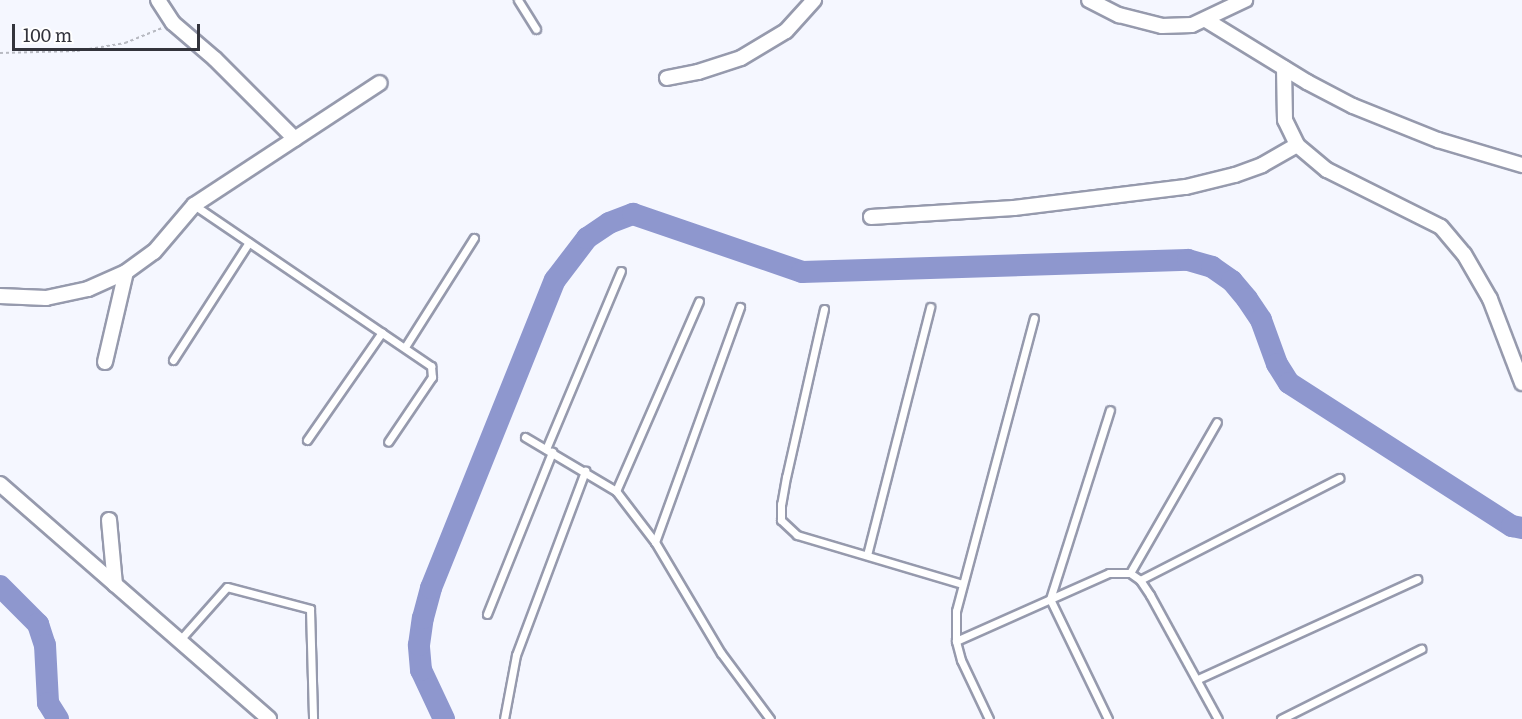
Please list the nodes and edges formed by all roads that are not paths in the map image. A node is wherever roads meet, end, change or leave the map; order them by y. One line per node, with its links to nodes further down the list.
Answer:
1 (158, 0): 11 (street)
2 (518, 0): 7 (lane)
3 (814, 0): 9 (street)
4 (1089, 0): 6 (street)
5 (1245, 0): 6 (street)
6 (1206, 20): 8 (street)
7 (536, 30)
8 (1284, 68): 12 (street); 13 (street)
9 (666, 78)
10 (380, 82): 11 (street)
11 (295, 139): 14 (street)
12 (1297, 144): 15 (street); 30 (street)
13 (1522, 165)
14 (194, 205): 17 (lane); 19 (street)
15 (872, 217)
16 (474, 238): 27 (lane)
17 (249, 242): 26 (lane); 28 (lane)
18 (621, 271): 36 (lane)
19 (126, 272): 20 (street); 29 (street)
20 (0, 296)
21 (699, 301): 40 (lane)
22 (740, 307): 42 (lane)
23 (930, 307): 43 (lane)
24 (824, 309): 43 (lane)
25 (1034, 318): 47 (lane)
26 (382, 332): 27 (lane); 34 (lane)
27 (405, 347): 35 (lane)
28 (173, 360)
29 (105, 362)
30 (1522, 383)
31 (1110, 410): 49 (lane)
32 (1217, 422): 44 (lane)
33 (525, 437): 36 (lane)
34 (307, 440)
35 (388, 442)
36 (549, 451): 37 (lane); 50 (lane)
37 (585, 471): 40 (lane); 57 (lane)
38 (1339, 478): 46 (lane)
39 (0, 484): 48 (street)
40 (616, 491): 42 (lane)
41 (109, 519): 48 (street)
42 (655, 542): 58 (lane)
43 (867, 555): 47 (lane)
44 (1130, 573): 46 (lane); 49 (lane)
45 (1417, 579): 54 (lane)
46 (1140, 580): 54 (lane)
47 (962, 584): 52 (lane)
48 (115, 585): 51 (street)
49 (1050, 599): 52 (lane); 60 (lane)
50 (486, 614)
51 (179, 641): 55 (street); 56 (lane)
52 (956, 641): 59 (lane)
53 (1421, 649): 62 (lane)
54 (1197, 680): 61 (lane)
55 (269, 719)
56 (313, 719)
57 (504, 719)
58 (770, 719)
59 (989, 719)
60 (1108, 719)
61 (1218, 719)
62 (1281, 719)

